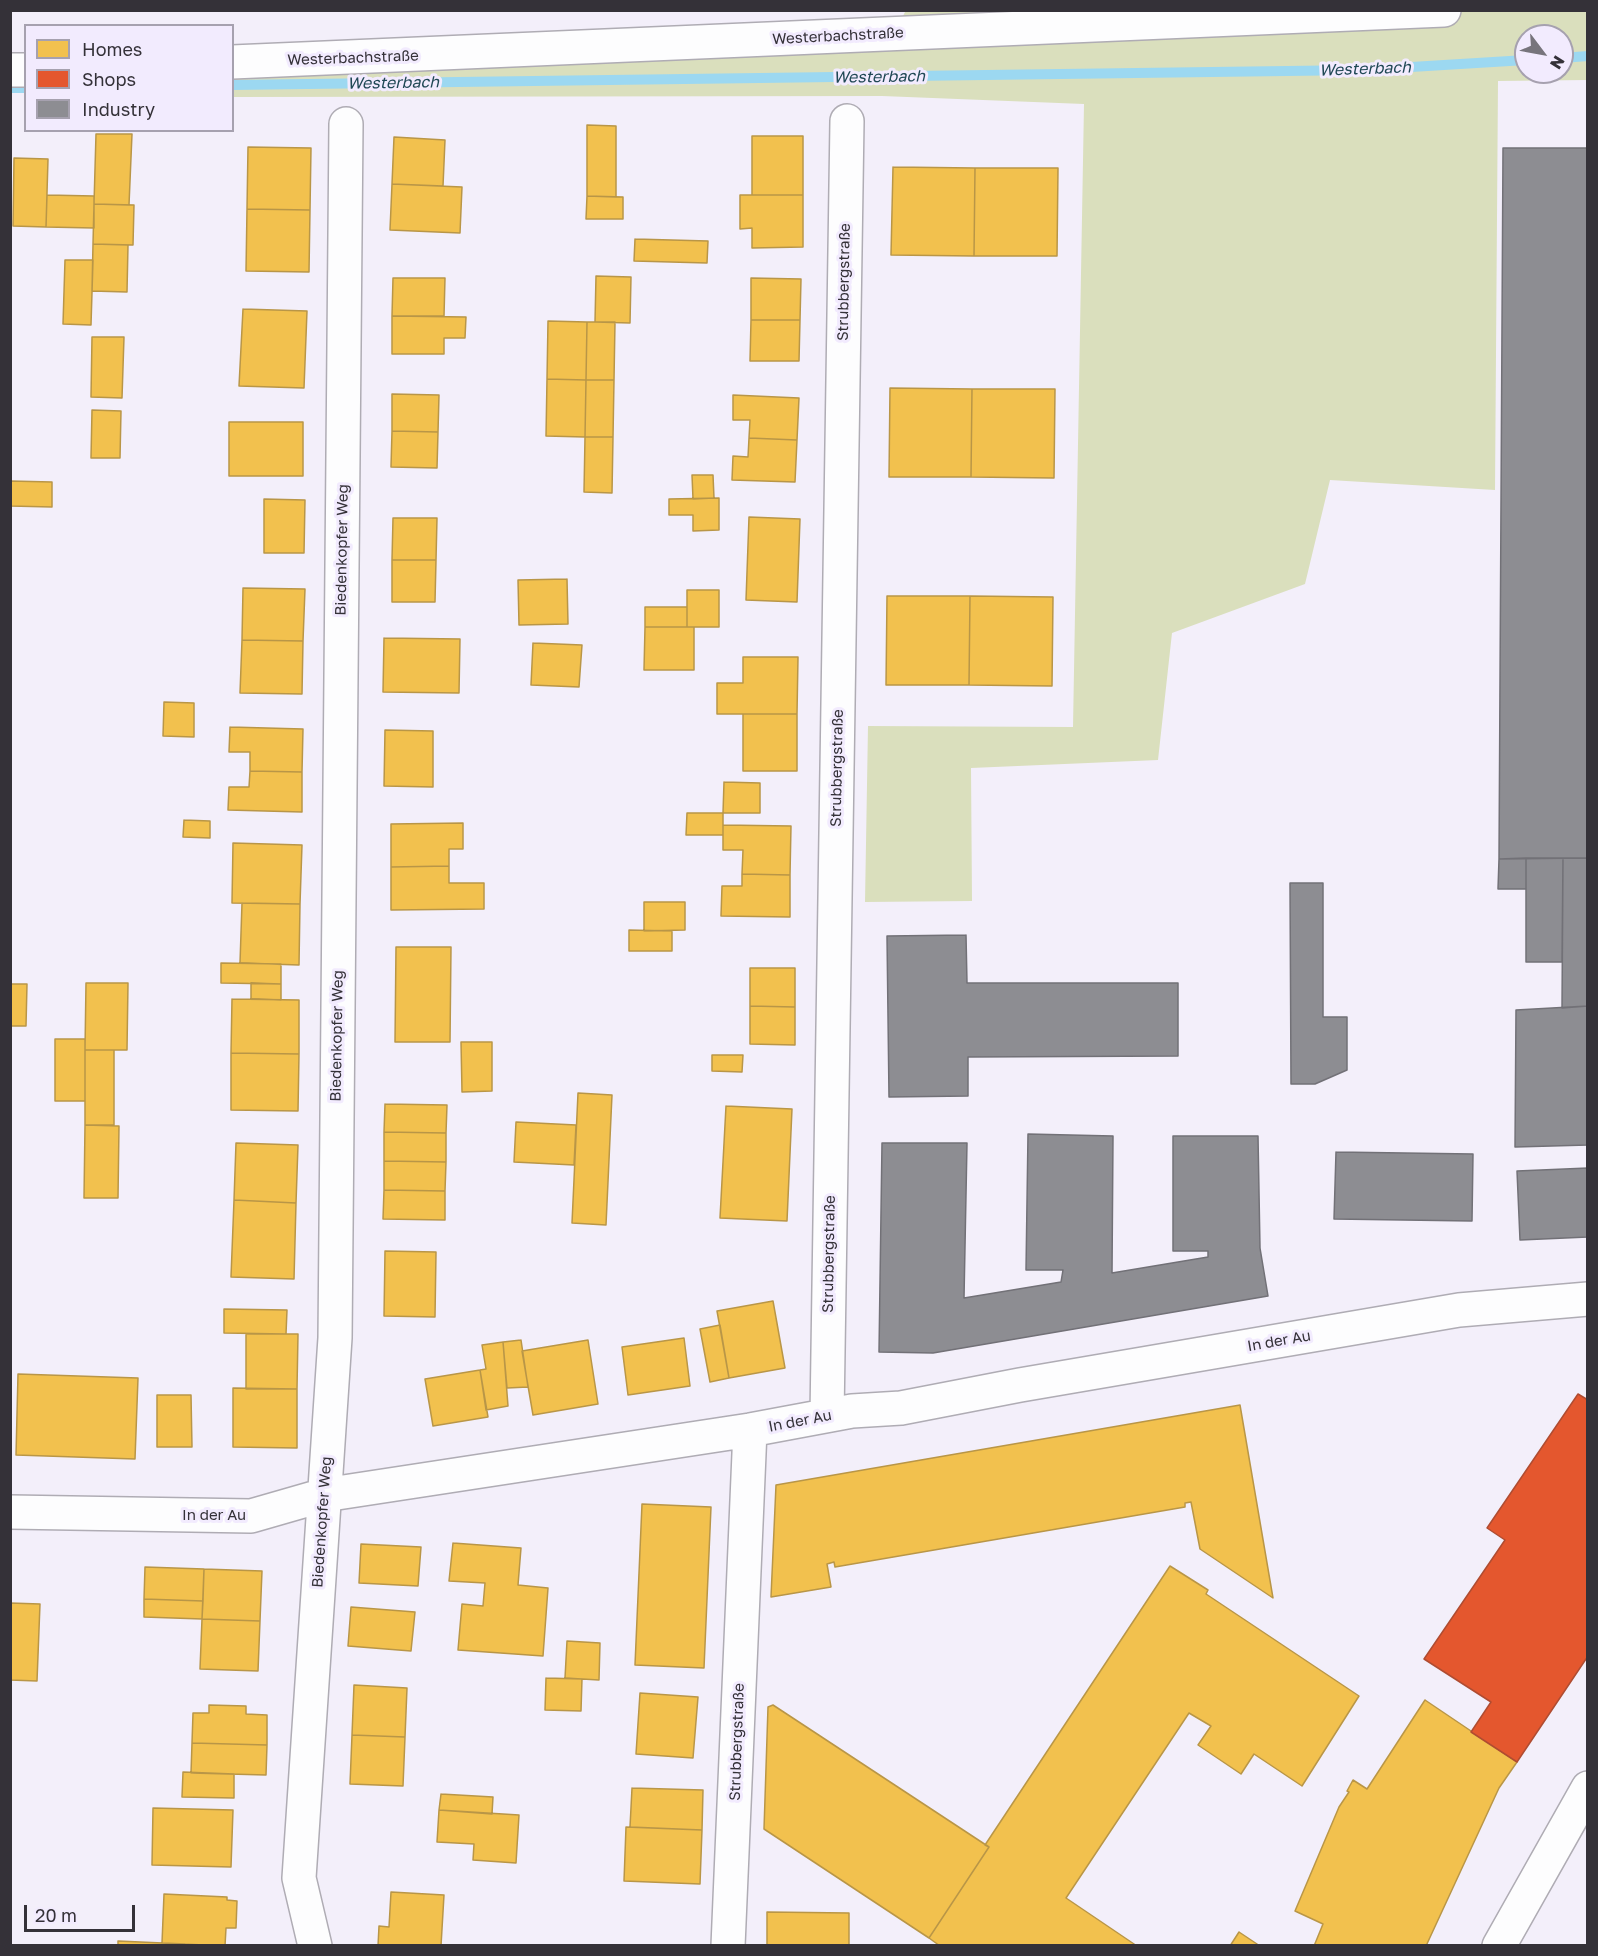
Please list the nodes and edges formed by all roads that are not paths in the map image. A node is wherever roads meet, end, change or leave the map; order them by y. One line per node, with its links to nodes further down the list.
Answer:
1 (1444, 10): 2 (street, Westerbachstraße)
2 (234, 62)
3 (847, 121): 6 (street, Strubbergstraße)
4 (346, 124): 8 (street, Biedenkopfer Weg)
5 (1587, 1299): 6 (street, In der Au)
6 (827, 1415): 7 (street, In der Au)
7 (750, 1430): 8 (street, In der Au); 12 (street, Strubbergstraße)
8 (324, 1495): 9 (street, In der Au); 11 (street, Biedenkopfer Weg)
9 (10, 1512)
10 (1587, 1788): 13 (street)
11 (315, 1946)
12 (728, 1946)
13 (1499, 1946)

